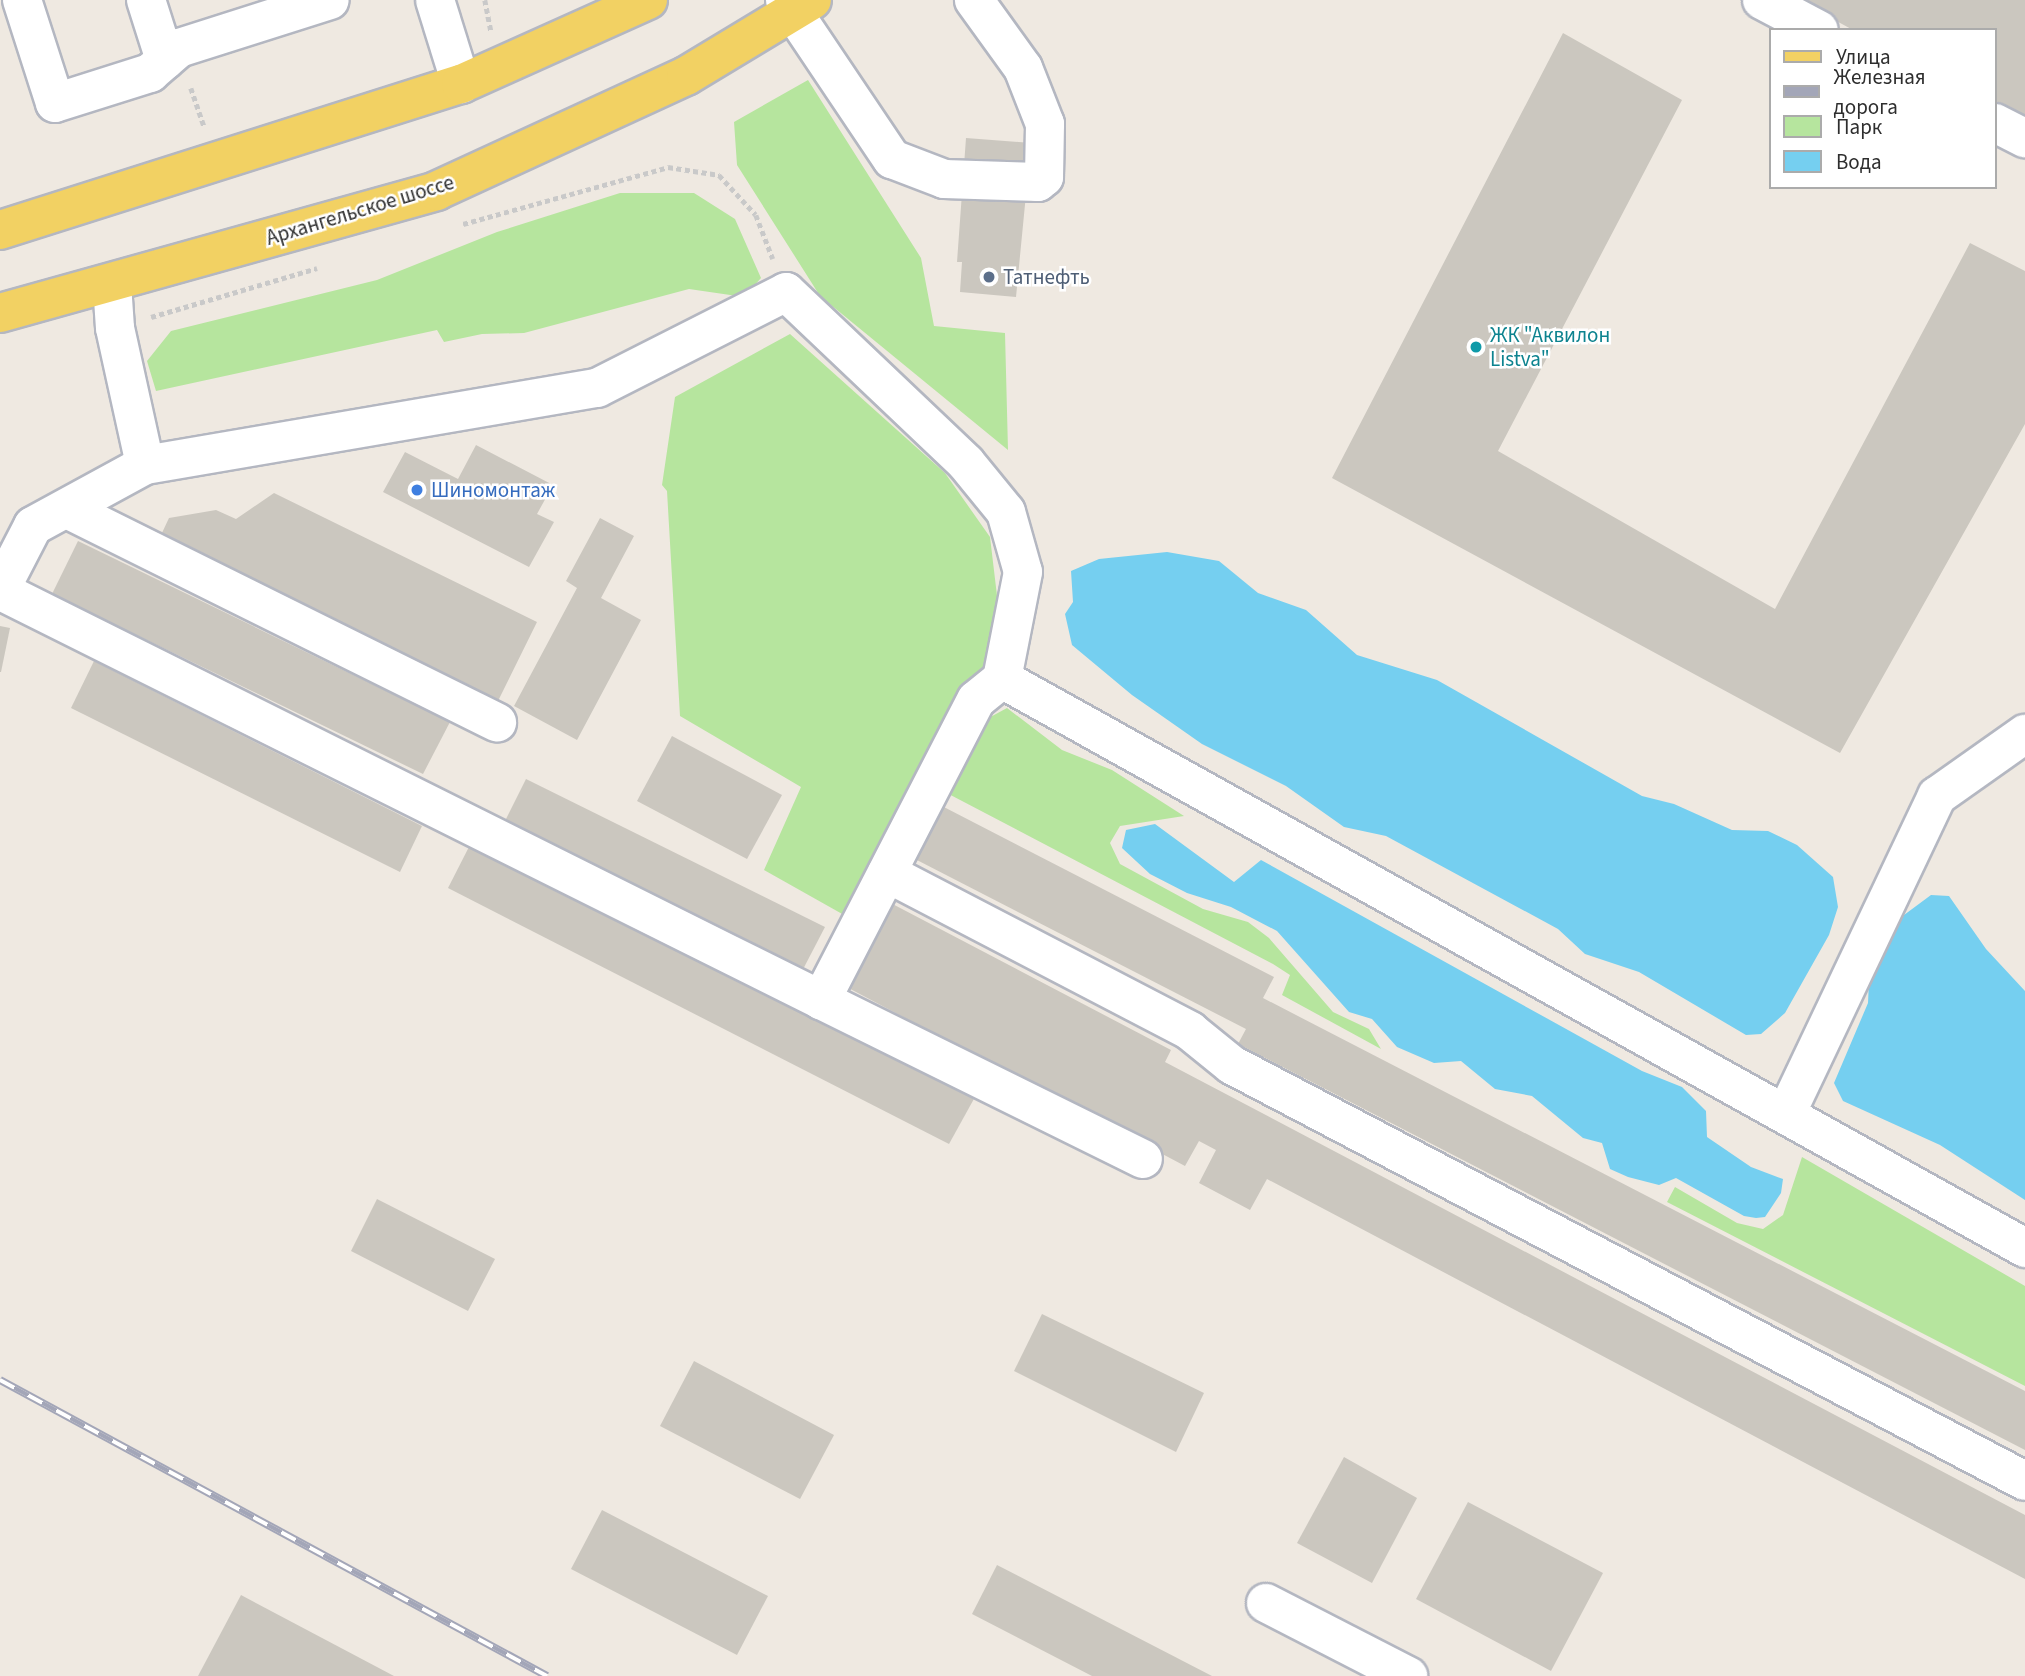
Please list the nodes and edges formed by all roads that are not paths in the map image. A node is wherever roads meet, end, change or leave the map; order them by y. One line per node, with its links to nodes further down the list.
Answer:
1 (22, 0): 10 (lane)
2 (146, 0): 10 (lane)
3 (331, 0): 10 (lane)
4 (435, 0): 11 (lane)
5 (648, 0): 11 (main road)
6 (974, 0): 8 (lane)
7 (1762, 0): 9 (lane)
8 (796, 4): 15 (main road, Архангельское шоссе)
9 (1815, 28)
10 (172, 54)
11 (461, 84): 14 (main road)
12 (1997, 123): 13 (lane)
13 (2025, 138)
14 (0, 230)
15 (112, 284): 16 (main road, Архангельское шоссе); 17 (lane)
16 (0, 313)
17 (145, 465): 18 (lane); 21 (lane)
18 (69, 510): 19 (lane); 22 (lane)
19 (17, 526): 20 (lane)
20 (1, 591): 25 (lane)
21 (1002, 679): 24 (lane); 26 (lane)
22 (497, 722)
23 (2025, 734): 26 (lane)
24 (887, 873): 25 (lane); 29 (lane)
25 (821, 1000): 27 (lane)
26 (1786, 1114): 28 (lane)
27 (1143, 1158)
28 (2025, 1248)
29 (2025, 1481)
30 (1266, 1603): 31 (lane)
31 (1408, 1676)

